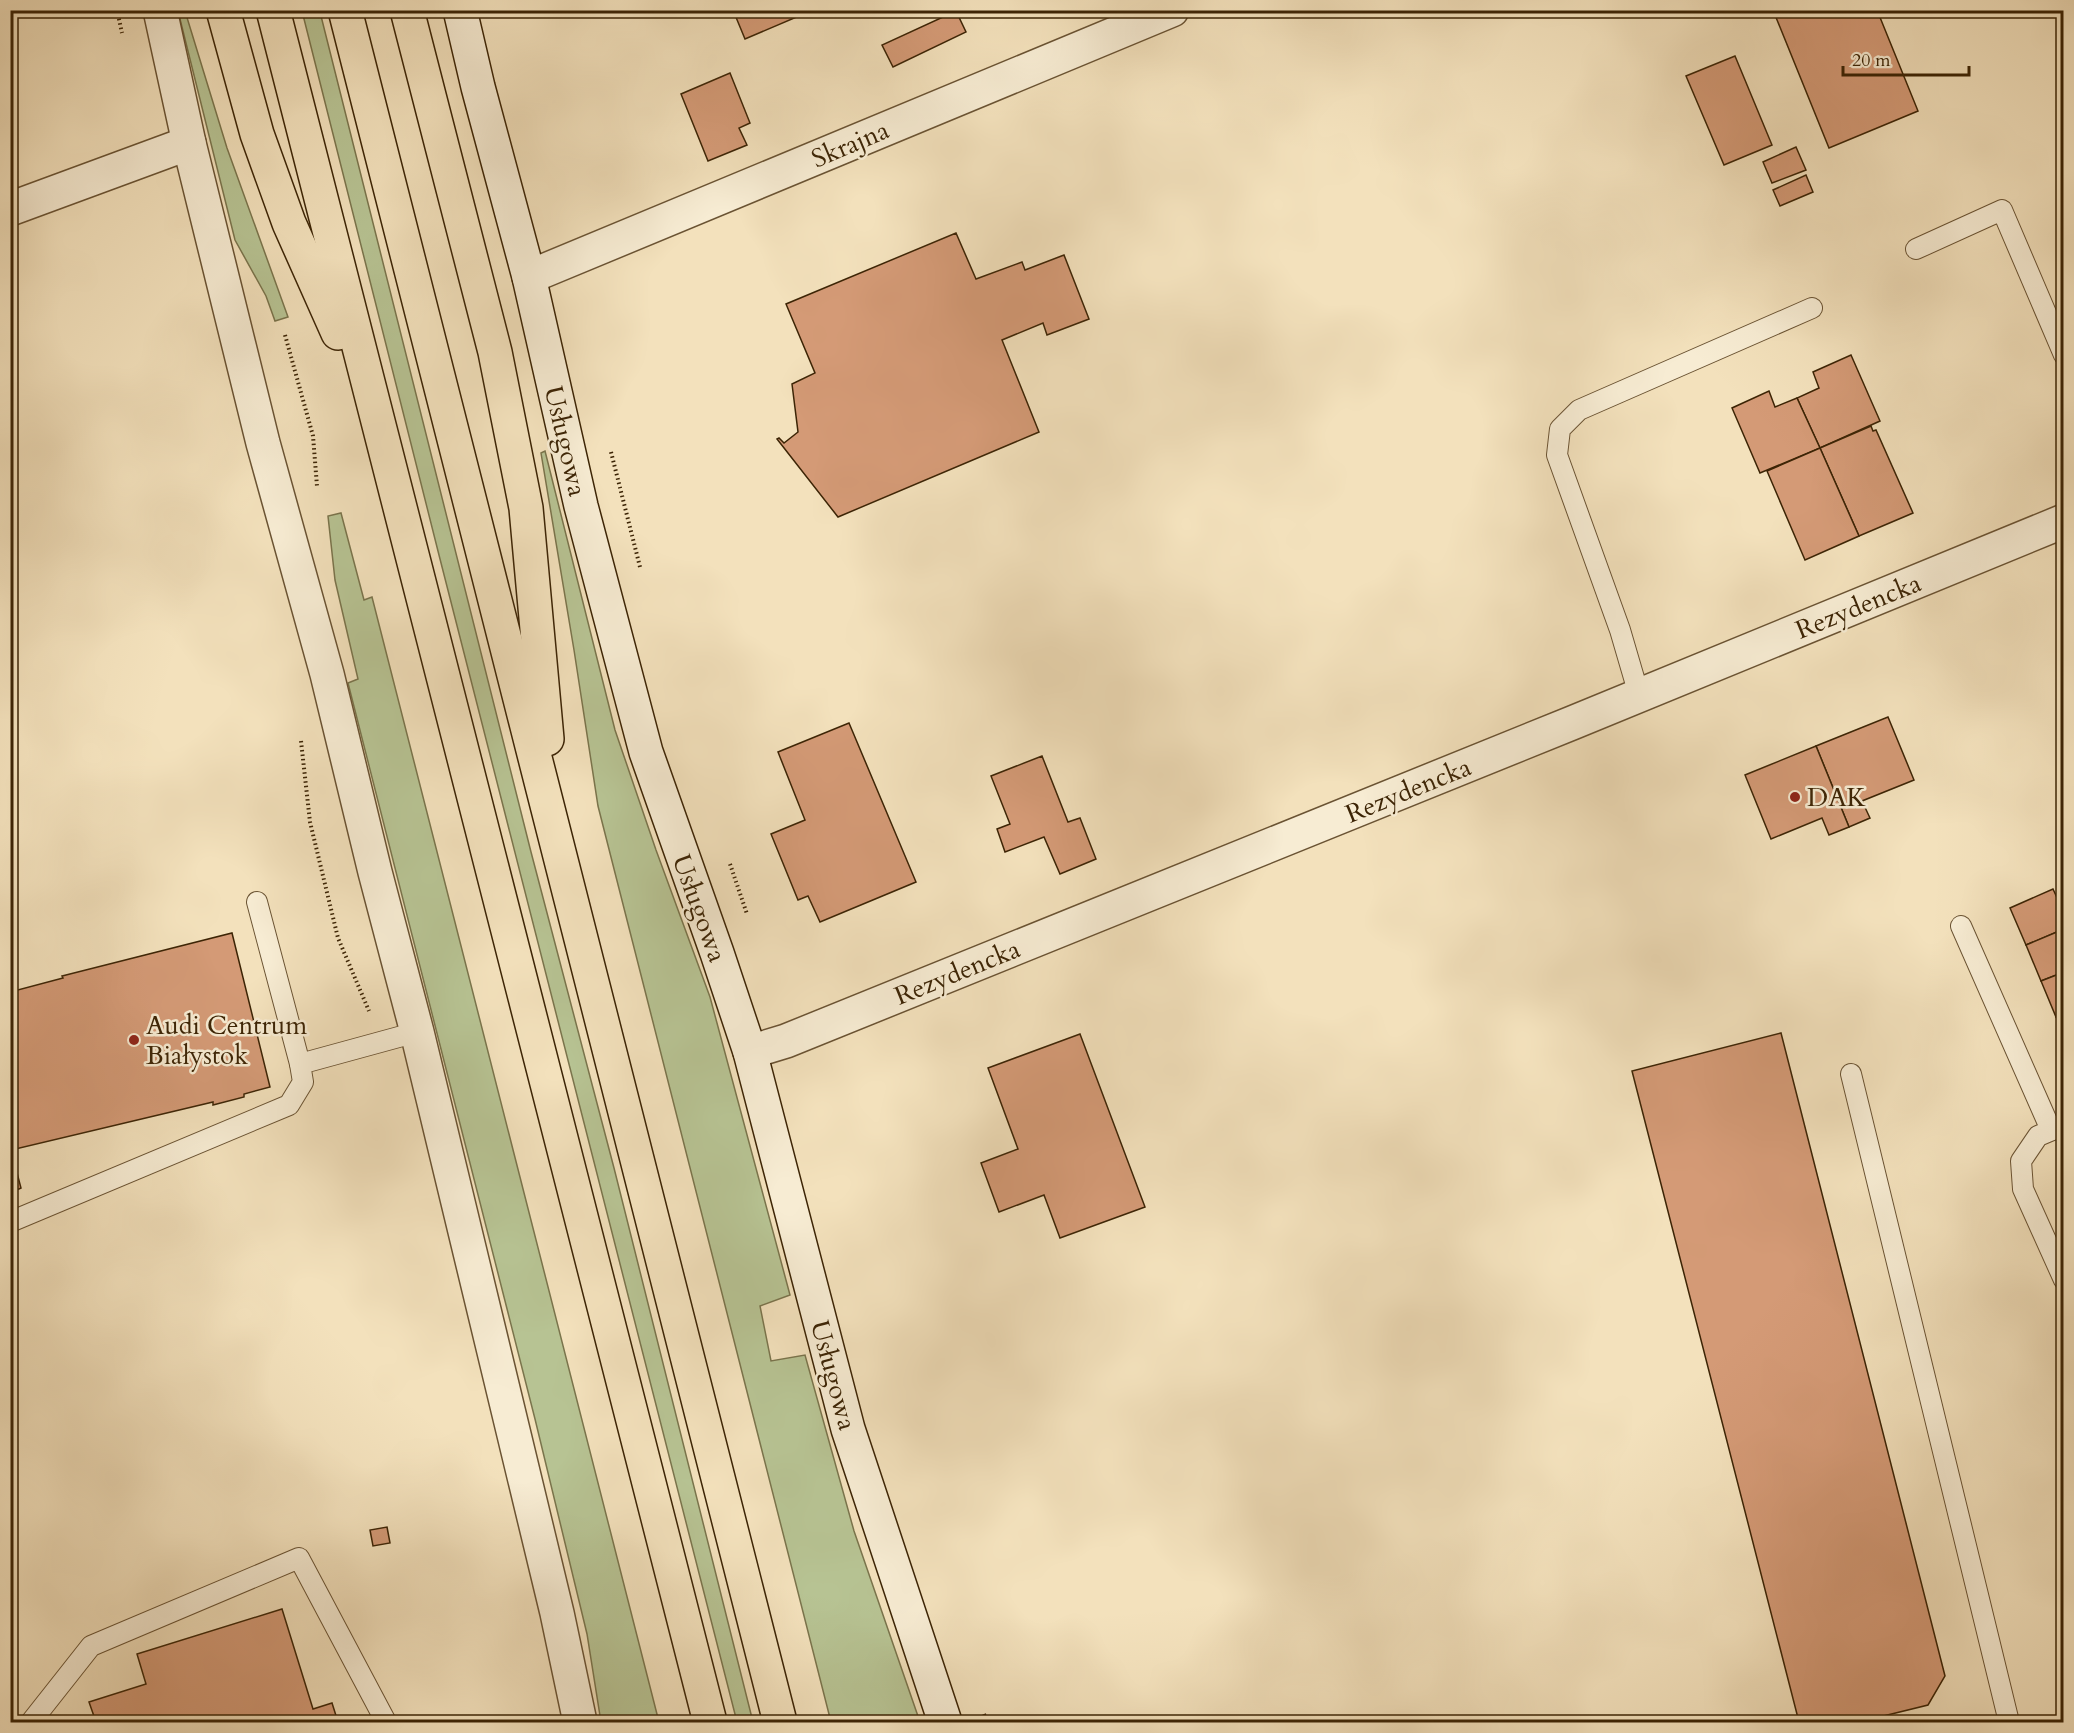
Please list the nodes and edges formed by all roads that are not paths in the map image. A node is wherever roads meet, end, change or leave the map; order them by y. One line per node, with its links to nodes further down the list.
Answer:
1 (160, 10): 8 (street)
2 (223, 10): 14 (main road)
3 (273, 10): 14 (main road)
4 (345, 10): 17 (main road)
5 (407, 10): 17 (main road)
6 (460, 10): 11 (street, Usługowa)
7 (1172, 10): 11 (street, Skrajna)
8 (189, 143): 9 (street); 20 (street)
9 (10, 208)
10 (1916, 249): 13 (lane)
11 (528, 277): 21 (street, Usługowa)
12 (1812, 308): 16 (lane)
13 (2064, 355)
14 (376, 418): 30 (main road)
15 (2064, 521): 16 (street, Rezydencka)
16 (1639, 695): 21 (street, Rezydencka)
17 (555, 840): 31 (main road)
18 (257, 902): 22 (lane)
19 (1961, 926): 24 (lane)
20 (417, 1032): 22 (lane); 29 (street)
21 (750, 1052): 32 (street, Usługowa)
22 (300, 1064): 25 (lane)
23 (1851, 1074): 33 (lane)
24 (2057, 1128): 26 (lane)
25 (10, 1222)
26 (2064, 1280)
27 (31, 1722): 28 (lane)
28 (386, 1722)
29 (580, 1722)
30 (710, 1722)
31 (780, 1722)
32 (945, 1722)
33 (2009, 1722)

